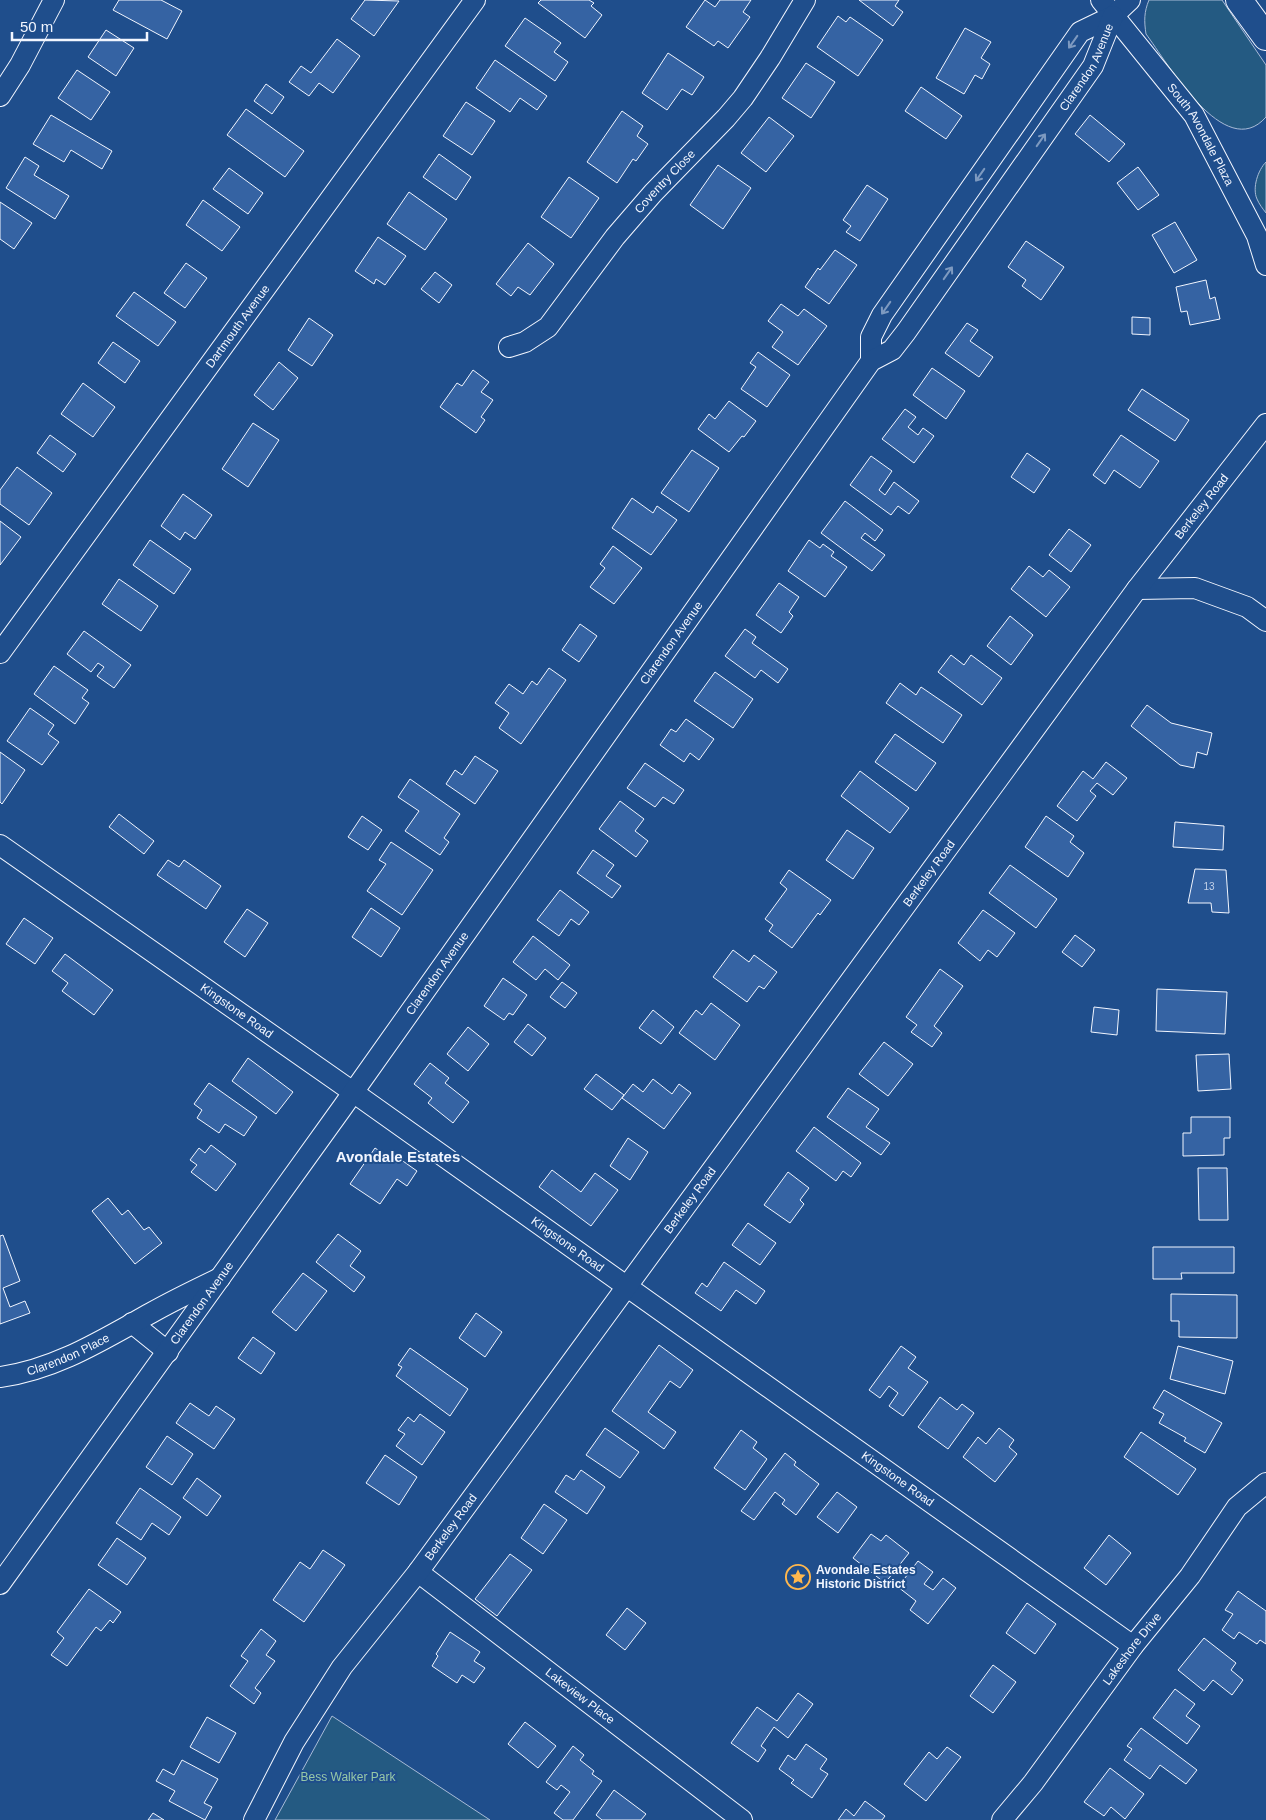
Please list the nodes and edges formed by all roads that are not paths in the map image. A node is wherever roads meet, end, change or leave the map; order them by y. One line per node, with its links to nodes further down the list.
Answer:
1 (54, 0): 9 (street)
2 (475, 0): 16 (street, Dartmouth Avenue)
3 (805, 0): 11 (street, Coventry Close)
4 (1100, 0): 7 (street, South Avondale Plaza)
5 (1130, 0): 7 (street)
6 (1240, 0): 8 (main road)
7 (1113, 16): 10 (street, South Avondale Plaza); 12 (street, Clarendon Avenue, one-way to 7); 12 (street, Clarendon Avenue, one-way to 12)
8 (1266, 37)
9 (0, 96)
10 (1266, 265)
11 (509, 347)
12 (871, 361): 18 (street, Clarendon Avenue)
13 (1266, 424): 14 (street, Berkeley Road)
14 (1137, 589): 15 (street); 20 (street, Berkeley Road)
15 (1266, 621)
16 (0, 653)
17 (0, 845): 18 (street, Kingstone Road)
18 (353, 1092): 19 (street, Clarendon Avenue); 20 (street, Kingstone Road)
19 (222, 1277): 21 (street, Clarendon Place); 22 (street, Clarendon Avenue)
20 (626, 1286): 25 (street, Berkeley Road); 27 (street, Kingstone Road)
21 (132, 1323): 22 (street); 23 (street, Clarendon Place)
22 (168, 1352): 26 (street, Clarendon Avenue)
23 (0, 1377)
24 (1266, 1483): 27 (street, Lakeshore Drive)
25 (418, 1572): 28 (street, Berkeley Road); 29 (street, Lakeview Place)
26 (0, 1584)
27 (1133, 1646): 30 (street, Lakeshore Drive)
28 (254, 1820)
29 (742, 1820)
30 (1002, 1820)

